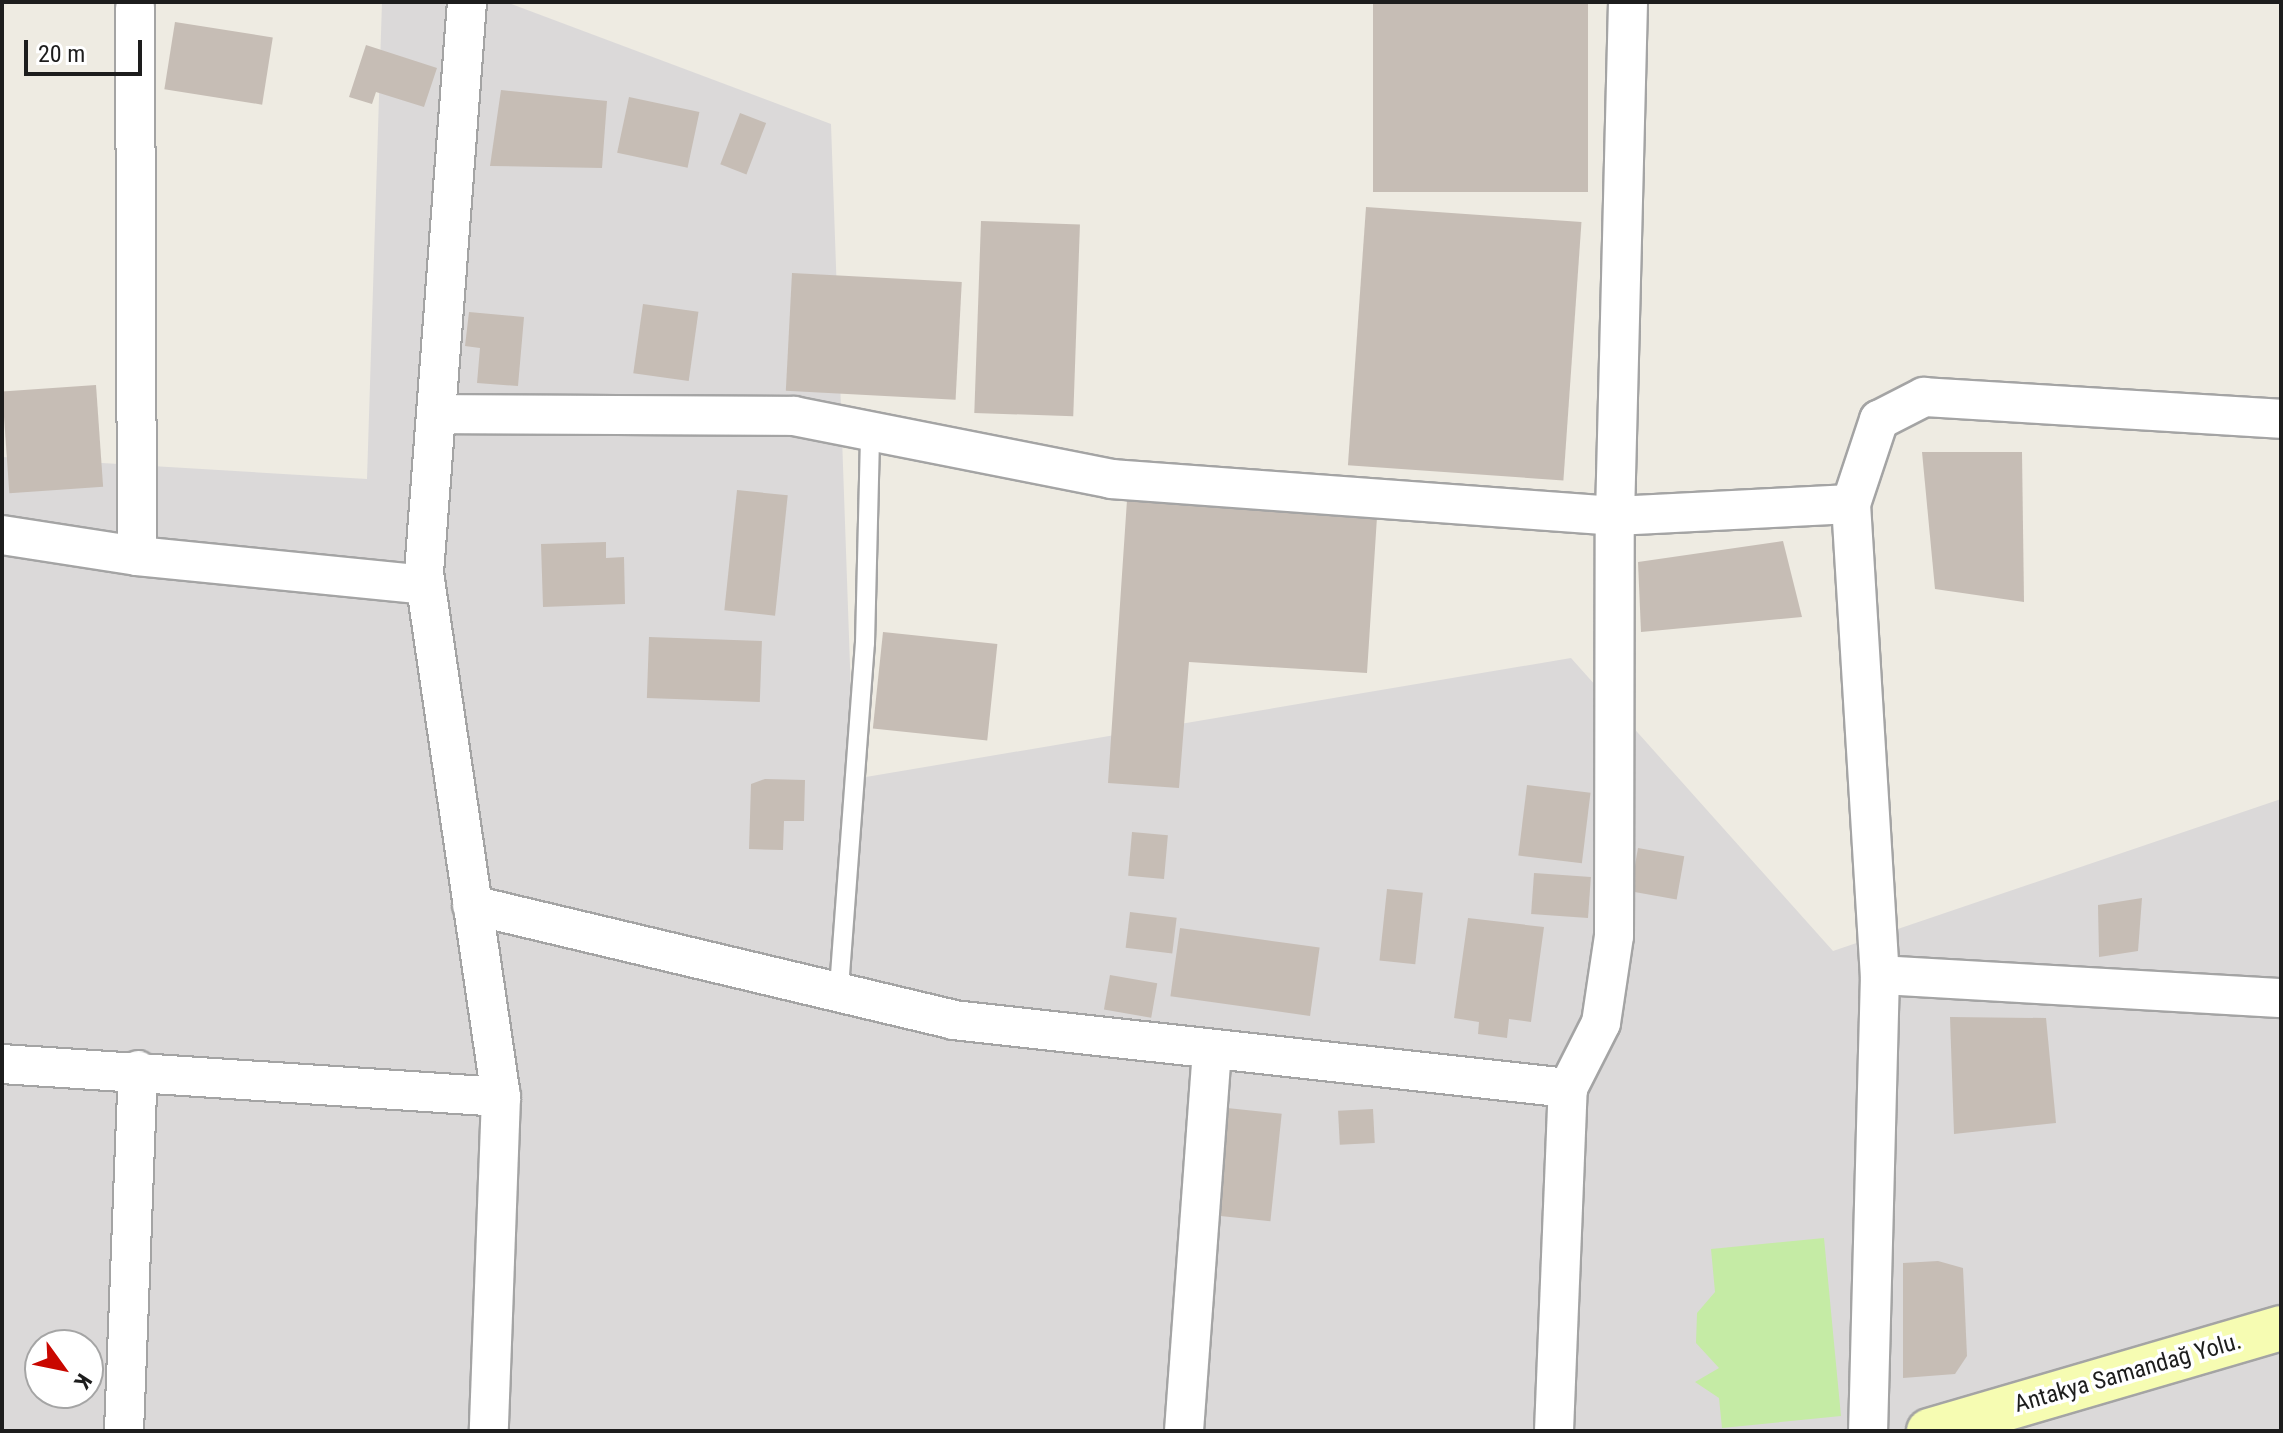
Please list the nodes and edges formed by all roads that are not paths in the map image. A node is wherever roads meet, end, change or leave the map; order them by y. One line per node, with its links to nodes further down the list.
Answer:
1 (467, 2): 4 (street)
2 (1628, 2): 8 (street)
3 (135, 8): 10 (street)
4 (440, 414): 6 (street); 11 (street)
5 (2281, 419): 7 (street)
6 (870, 431): 8 (street); 14 (lane)
7 (1851, 504): 8 (street); 13 (street)
8 (1615, 516): 19 (street)
9 (2, 535): 10 (street)
10 (137, 556): 11 (street)
11 (426, 585): 12 (street)
12 (472, 905): 14 (street); 20 (street)
13 (1880, 975): 15 (street); 26 (street)
14 (839, 988): 16 (street)
15 (2281, 998)
16 (1212, 1054): 19 (street); 24 (street)
17 (2, 1064): 18 (street)
18 (138, 1070): 20 (street); 22 (street)
19 (1568, 1088): 25 (street)
20 (501, 1097): 23 (street)
21 (2281, 1328): 27 (street, Antakya Samandağ Yolu.)
22 (124, 1431)
23 (489, 1431)
24 (1184, 1431)
25 (1554, 1431)
26 (1868, 1431)
27 (1929, 1431)

